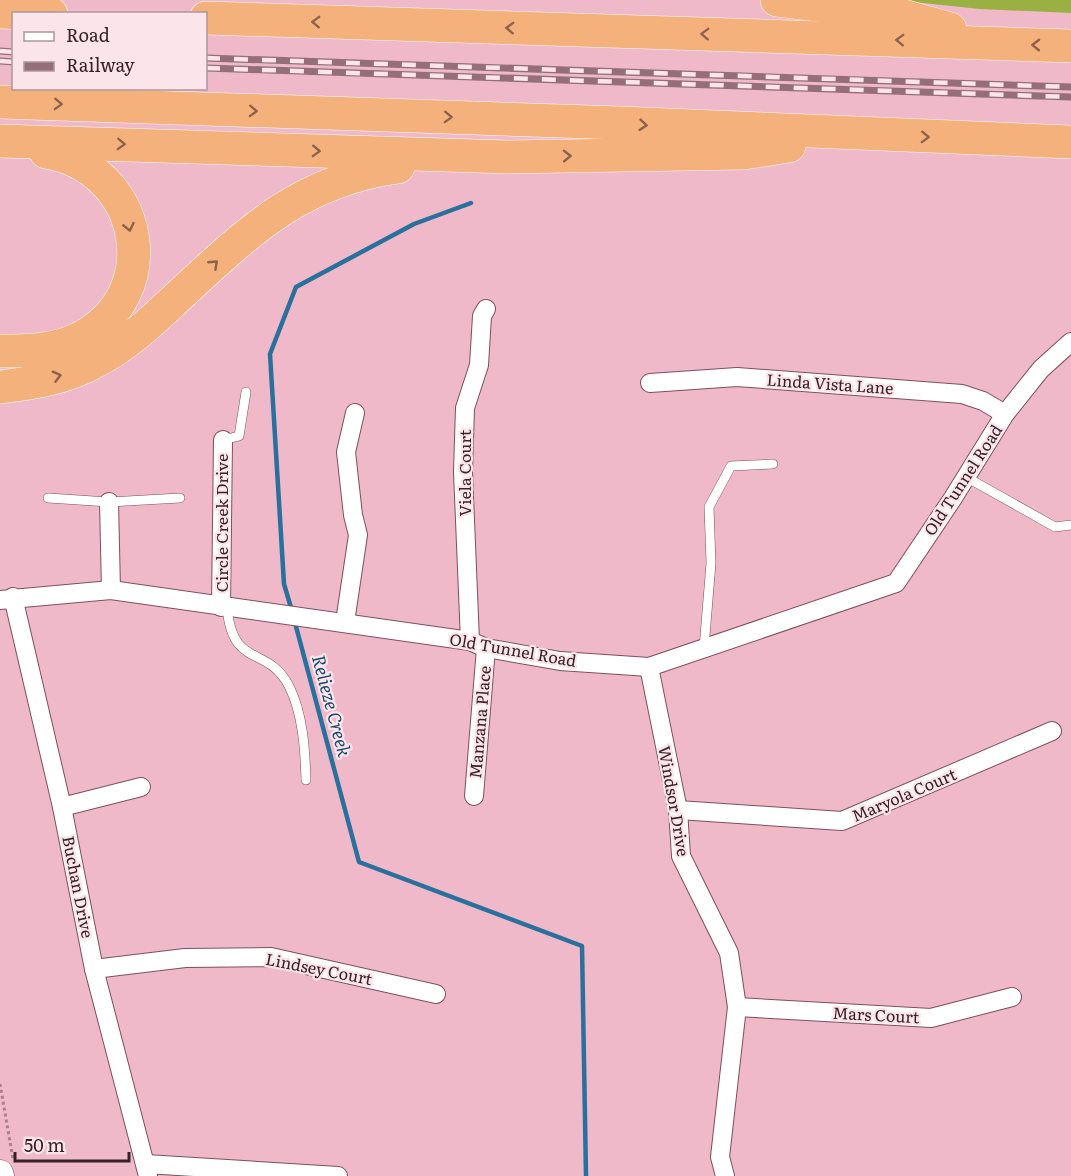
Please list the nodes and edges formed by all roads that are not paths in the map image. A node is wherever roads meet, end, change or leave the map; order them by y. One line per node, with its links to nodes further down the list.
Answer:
1 (777, 0): 3 (highway)
2 (207, 18): 3 (highway, one-way to 2)
3 (1001, 44): 4 (highway, one-way to 3)
4 (1071, 46)
5 (0, 102): 6 (highway, one-way to 6)
6 (867, 135): 8 (highway, one-way to 8); 10 (highway, one-way to 6)
7 (0, 141): 10 (highway, one-way to 10)
8 (1071, 142)
9 (0, 148): 13 (highway, one-way to 13)
10 (508, 157): 15 (highway, one-way to 10)
11 (486, 309): 30 (street, Viela Court)
12 (1071, 342): 18 (street, Old Tunnel Road)
13 (0, 351)
14 (650, 383): 18 (street, Linda Vista Lane)
15 (0, 387)
16 (246, 392): 19 (lane)
17 (356, 413): 29 (street)
18 (1005, 414): 21 (street, Old Tunnel Road)
19 (223, 440): 28 (street, Circle Creek Drive)
20 (773, 464): 31 (lane)
21 (966, 477): 25 (lane); 31 (street, Old Tunnel Road)
22 (48, 498): 24 (lane)
23 (180, 498): 24 (lane)
24 (109, 502): 26 (street)
25 (1071, 525)
26 (111, 590): 27 (street, Old Tunnel Road); 28 (street, Old Tunnel Road)
27 (6, 599): 37 (street, Buchan Drive)
28 (224, 607): 29 (street, Old Tunnel Road); 34 (lane)
29 (345, 622): 30 (street, Old Tunnel Road)
30 (478, 645): 32 (street, Old Tunnel Road); 36 (street, Manzana Place)
31 (704, 648): 32 (street, Old Tunnel Road)
32 (648, 667): 38 (street, Windsor Drive)
33 (1052, 731): 38 (street, Maryola Court)
34 (306, 780)
35 (141, 787): 37 (street)
36 (474, 796)
37 (63, 807): 39 (street, Buchan Drive)
38 (678, 810): 42 (street, Windsor Drive)
39 (94, 969): 40 (street, Lindsey Court); 43 (street, Buchan Drive)
40 (436, 994)
41 (1012, 997): 42 (street, Mars Court)
42 (737, 1007): 45 (street, Windsor Drive)
43 (147, 1170): 44 (street)
44 (338, 1176)
45 (725, 1176)

